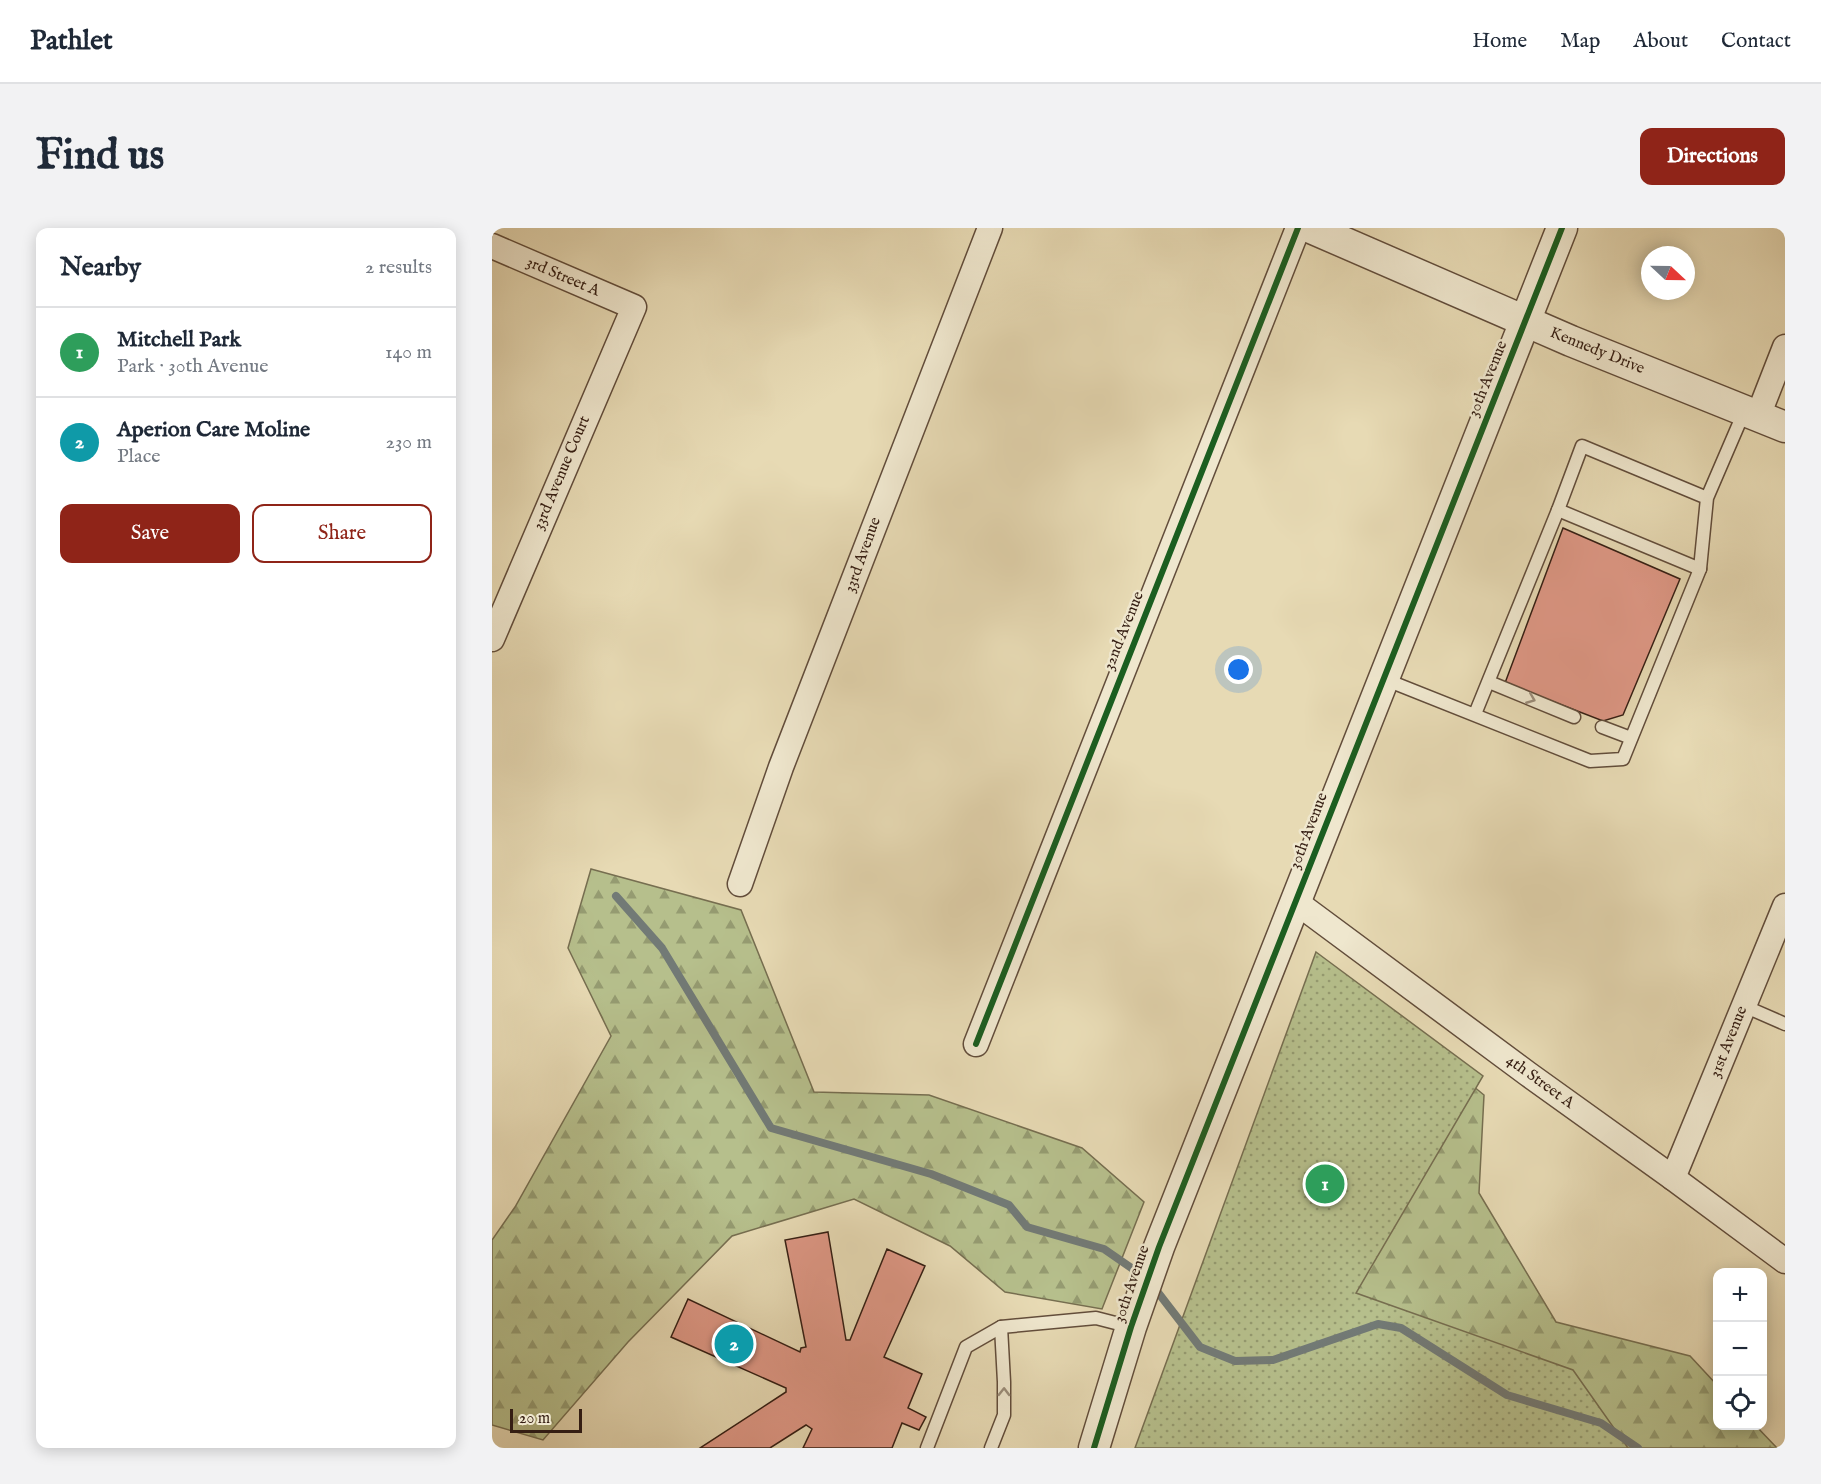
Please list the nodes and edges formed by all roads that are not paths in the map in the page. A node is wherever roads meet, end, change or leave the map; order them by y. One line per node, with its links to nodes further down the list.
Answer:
1 (990, 228): 20 (street, 33rd Avenue)
2 (1298, 228): 25 (street, 32nd Avenue)
3 (1311, 228): 7 (street, Kennedy Drive)
4 (1562, 228): 7 (street, 30th Avenue)
5 (492, 246): 6 (street, 3rd Street A)
6 (633, 307): 13 (street, 33rd Avenue Court)
7 (1525, 321): 9 (street, Kennedy Drive); 14 (street, 30th Avenue)
8 (1785, 347): 9 (street)
9 (1763, 418): 10 (lane)
10 (1707, 498): 11 (lane); 12 (lane)
11 (1558, 510): 12 (lane); 15 (lane)
12 (1700, 569): 19 (lane)
13 (492, 639)
14 (1383, 678): 16 (lane); 21 (street, 30th Avenue)
15 (1489, 682): 16 (lane); 17 (lane, one-way to 17)
16 (1475, 714): 19 (lane)
17 (1574, 717)
18 (1602, 727): 19 (lane)
19 (1631, 738)
20 (740, 884)
21 (1296, 902): 26 (street, 4th Street A); 29 (street, 30th Avenue)
22 (1785, 906): 23 (street, 31st Avenue)
23 (1744, 1006): 24 (lane); 26 (street, 31st Avenue)
24 (1785, 1024)
25 (976, 1044)
26 (1673, 1178): 27 (street, 4th Street A)
27 (1785, 1261)
28 (1002, 1327): 29 (lane); 30 (lane); 31 (lane, one-way to 28)
29 (1131, 1327): 32 (street, 30th Avenue)
30 (927, 1448)
31 (991, 1448)
32 (1094, 1448)

